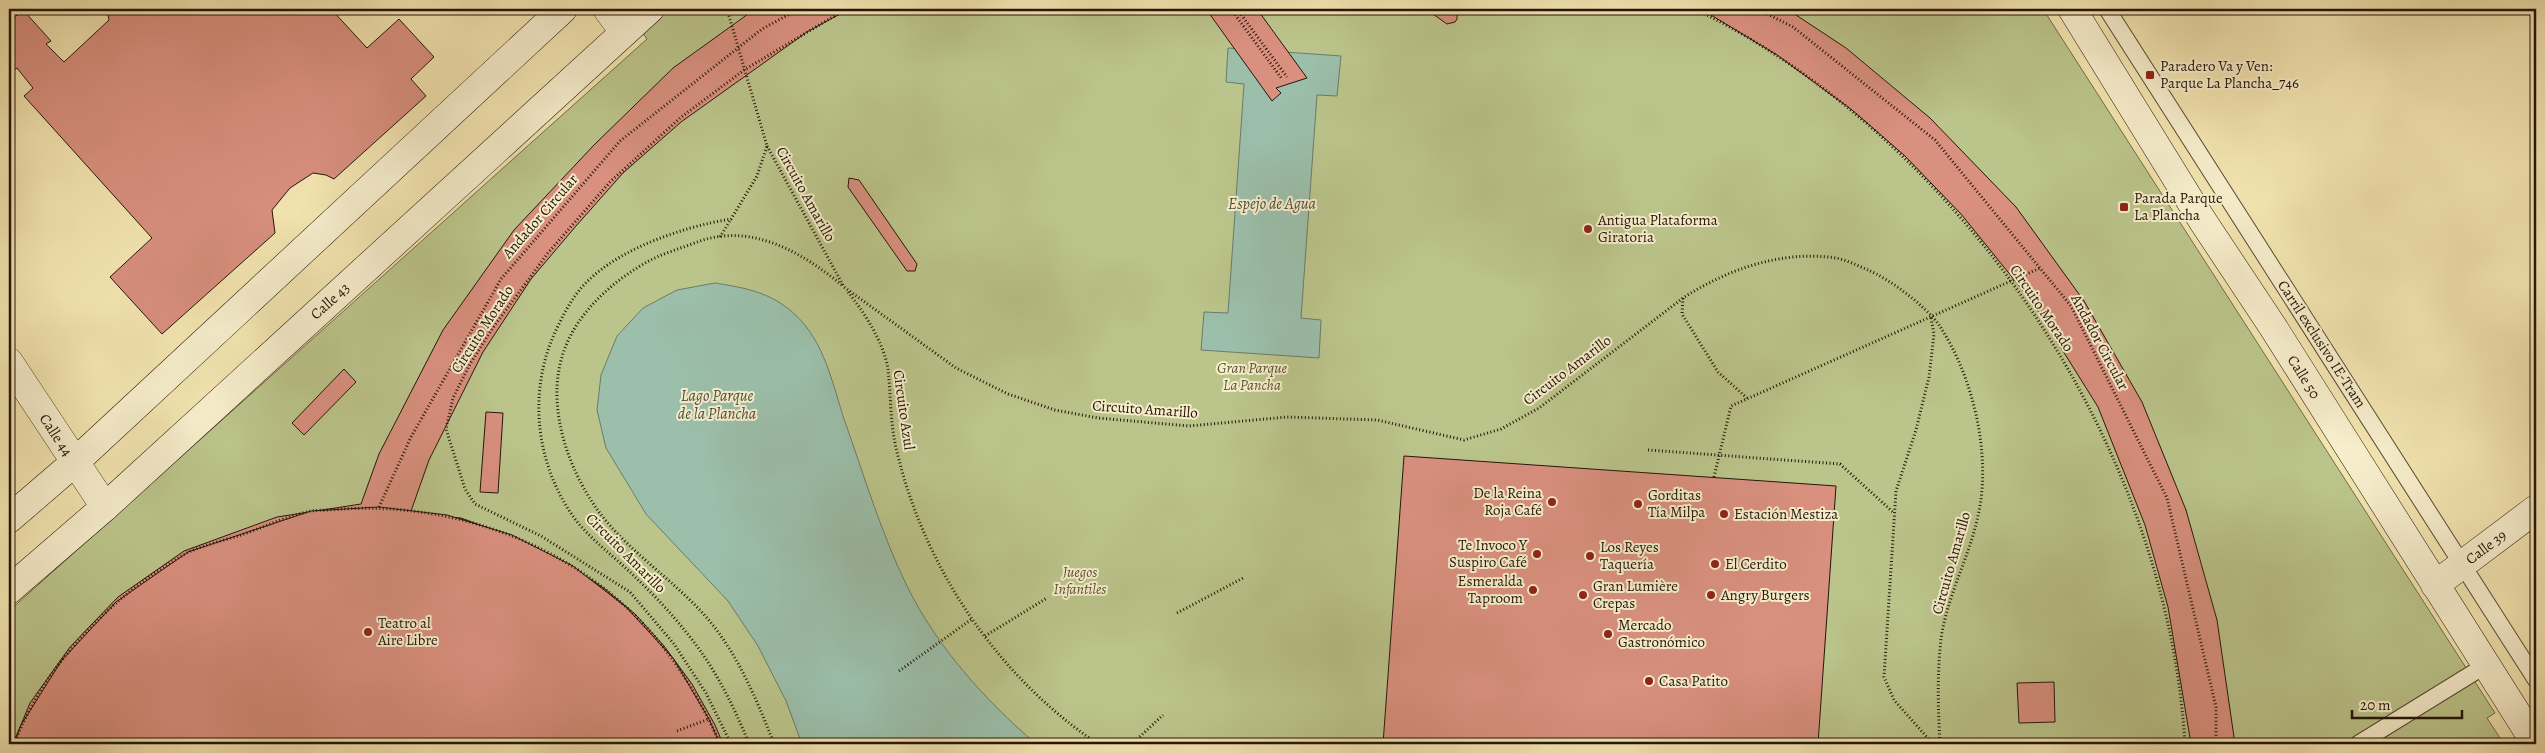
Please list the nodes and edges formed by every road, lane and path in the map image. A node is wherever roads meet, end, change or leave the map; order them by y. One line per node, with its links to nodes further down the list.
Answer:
1 (563, 9): 30 (main road)
2 (607, 9): 13 (main road)
3 (650, 9): 13 (main road, Calle 43)
4 (726, 9): 14 (path, Circuito Amarillo)
5 (799, 9): 14 (path, Andador Circular)
6 (846, 9): 15 (path, Circuito Morado)
7 (1231, 9): 17 (path)
8 (1237, 9): 16 (path)
9 (1694, 9): 22 (path, Circuito Morado)
10 (1758, 9): 21 (path, Andador Circular)
11 (2072, 9): 39 (main road, Calle 50)
12 (2108, 9): 37 (lane, Carril exclusivo IE-Tram)
13 (624, 32): 32 (main road, Calle 43)
14 (738, 48): 15 (path, Circuito Amarillo); 33 (path, Andador Circular)
15 (744, 70): 18 (path, Circuito Amarillo); 53 (path, Circuito Morado)
16 (1286, 77)
17 (1282, 79)
18 (767, 146): 19 (path, Circuito Amarillo); 23 (path, Circuito Amarillo)
19 (731, 219): 20 (path); 54 (path, Circuito Amarillo)
20 (720, 237): 23 (path, Circuito Azul); 55 (path, Circuito Azul)
21 (2040, 268): 22 (path); 61 (path, Andador Circular)
22 (2012, 281): 25 (path); 60 (path, Circuito Morado)
23 (844, 287): 24 (path, Circuito Amarillo); 43 (path, Circuito Azul)
24 (1683, 298): 25 (path, Circuito Amarillo); 27 (path)
25 (1931, 317): 27 (path); 35 (path); 59 (path, Circuito Amarillo)
26 (9, 362): 30 (main road, Calle 44)
27 (1748, 398): 29 (path)
28 (1648, 450): 29 (path)
29 (1719, 455): 31 (path); 35 (path)
30 (74, 463): 32 (main road, Calle 44); 36 (main road)
31 (1714, 477)
32 (105, 507): 40 (main road, Calle 43)
33 (379, 507): 49 (path); 51 (path)
34 (2536, 509): 37 (main road, Calle 39)
35 (1894, 513): 58 (path)
36 (9, 519)
37 (2462, 564): 39 (main road, Calle 39); 47 (lane, Carril exclusivo IE-Tram)
38 (1245, 577): 42 (path)
39 (2435, 585): 45 (main road, Calle 50)
40 (9, 590)
41 (1047, 598): 44 (path)
42 (1177, 613)
43 (972, 618): 44 (path, Circuito Azul); 46 (path)
44 (985, 636): 56 (path, Circuito Azul)
45 (2486, 665): 62 (lane); 63 (main road, Calle 50)
46 (899, 671)
47 (2536, 680)
48 (1163, 715): 57 (path)
49 (709, 719): 50 (path); 52 (path)
50 (677, 731)
51 (14, 744)
52 (720, 744)
53 (731, 744)
54 (749, 744)
55 (774, 744)
56 (1098, 744)
57 (1132, 744)
58 (1933, 744)
59 (1940, 744)
60 (2185, 744)
61 (2216, 744)
62 (2358, 744)
63 (2536, 744)

